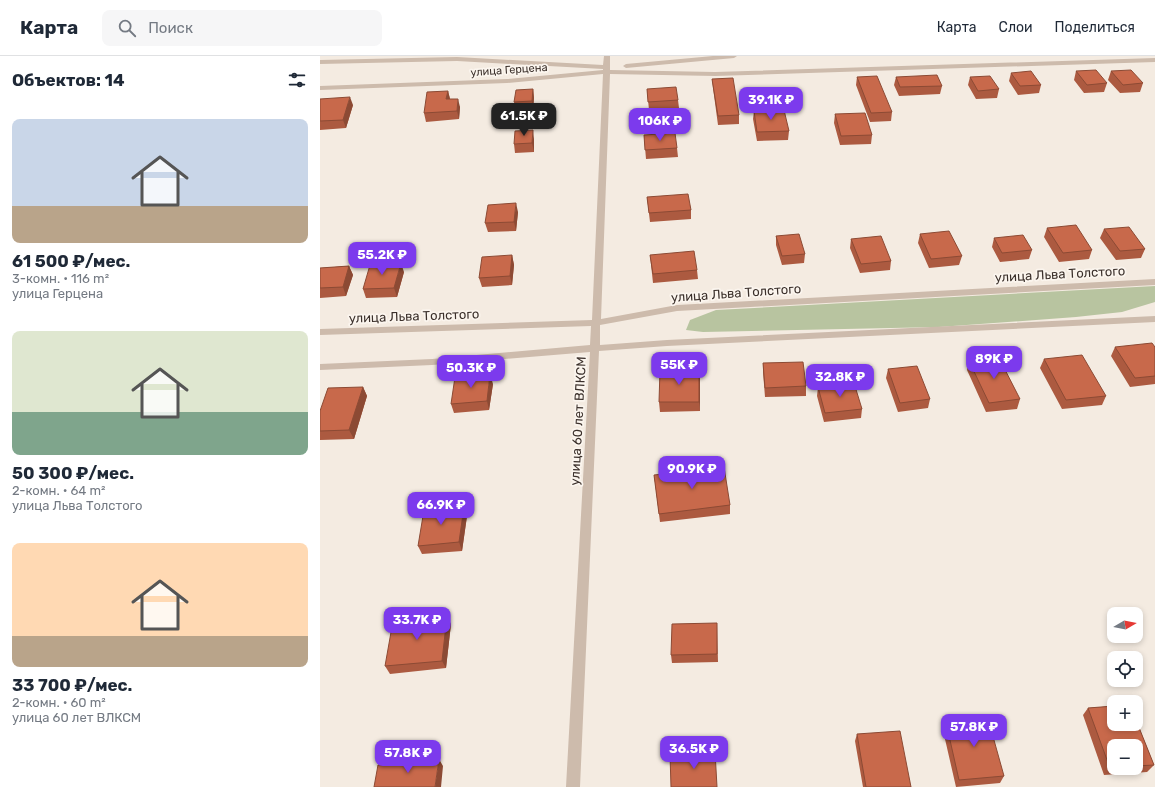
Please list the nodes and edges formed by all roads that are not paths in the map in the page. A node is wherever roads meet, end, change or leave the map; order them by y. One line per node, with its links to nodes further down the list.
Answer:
1 (607, 56): 5 (street, улица 60 лет ВЛКСМ)
2 (734, 56): 5 (street, улица Герцена)
3 (1155, 60): 5 (street, улица Герцена)
4 (320, 62): 5 (street, улица Герцена)
5 (607, 69): 6 (street, улица Герцена); 9 (street, улица 60 лет ВЛКСМ)
6 (320, 88)
7 (1155, 282): 9 (street, улица Льва Толстого)
8 (1155, 319): 11 (street)
9 (596, 323): 10 (street, улица Льва Толстого); 11 (street, улица 60 лет ВЛКСМ)
10 (320, 332)
11 (595, 348): 12 (street); 13 (street, улица 60 лет ВЛКСМ)
12 (320, 367)
13 (573, 787)

